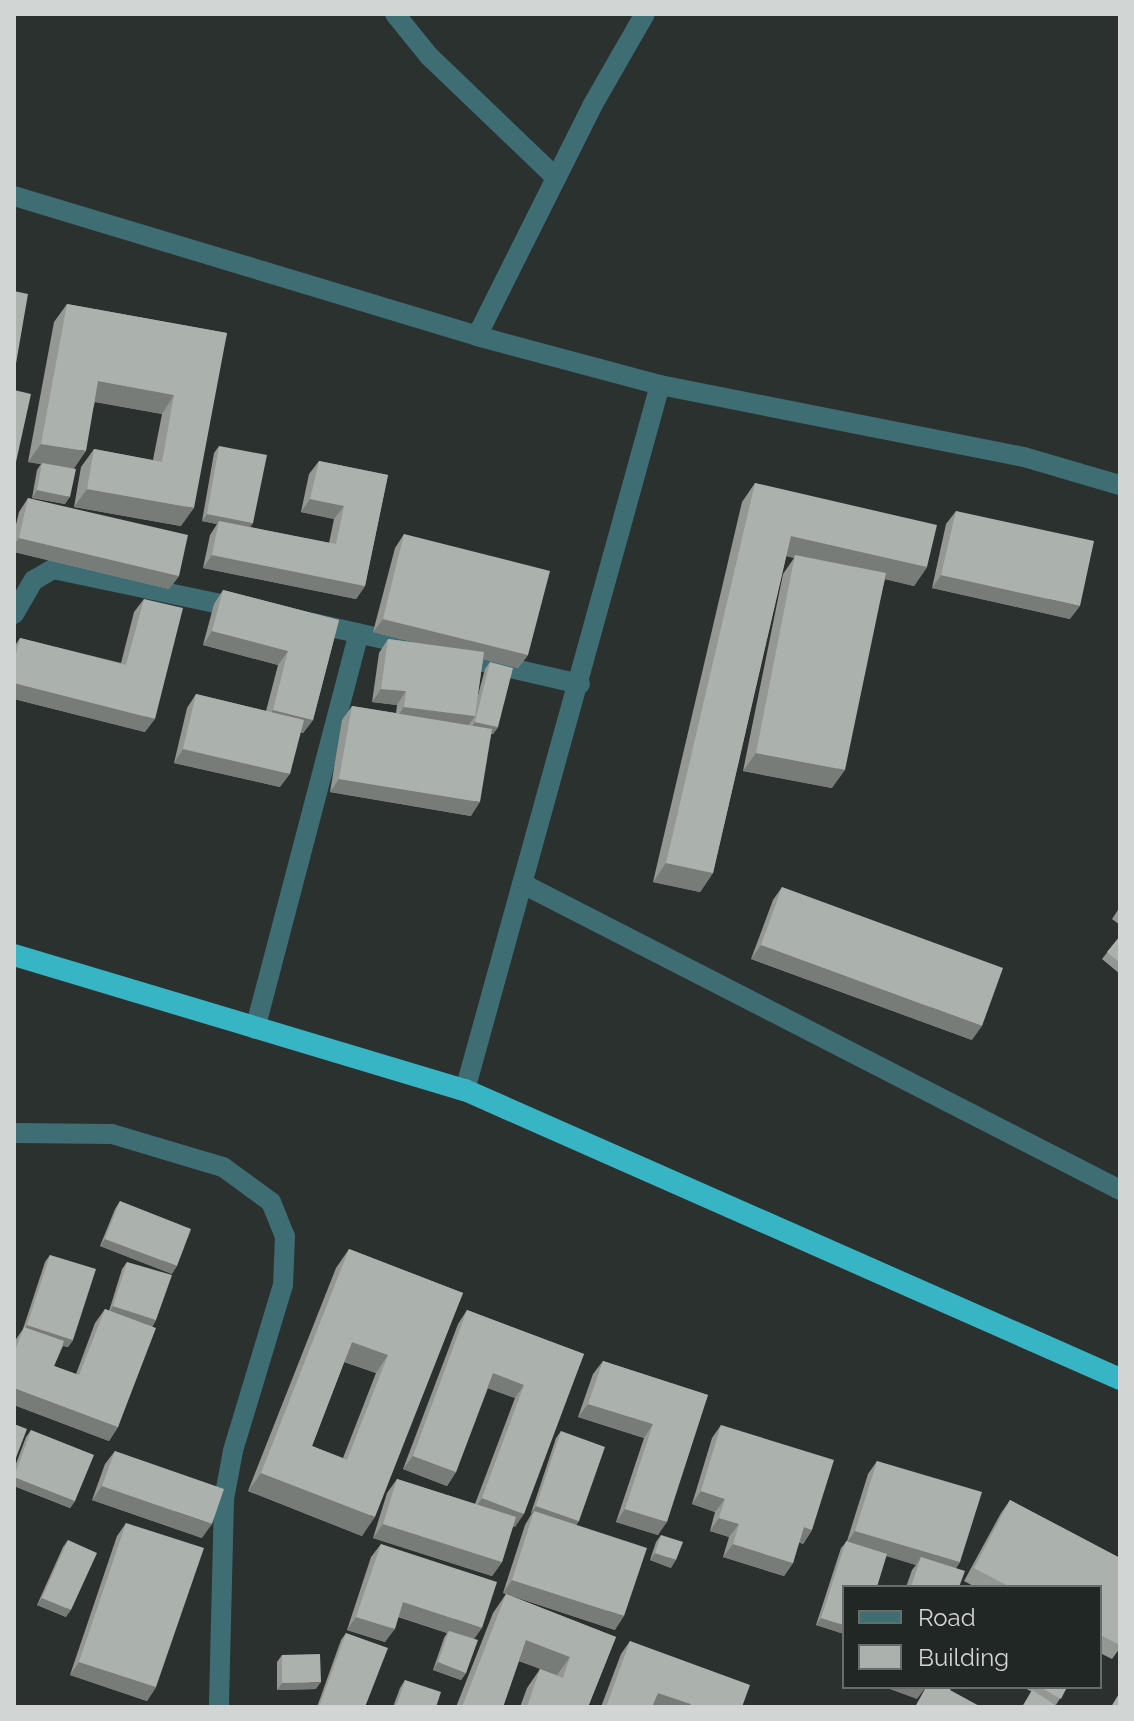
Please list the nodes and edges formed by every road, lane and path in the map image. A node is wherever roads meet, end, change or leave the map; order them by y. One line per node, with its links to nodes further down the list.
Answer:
1 (395, 14): 3 (street)
2 (645, 14): 3 (street)
3 (556, 178): 5 (street)
4 (14, 196): 5 (street)
5 (477, 336): 6 (street)
6 (660, 385): 7 (street); 12 (street)
7 (1120, 485)
8 (14, 614): 9 (street)
9 (267, 614)
10 (297, 620): 11 (street)
11 (359, 633): 12 (street); 15 (street)
12 (580, 684): 13 (street)
13 (525, 885): 16 (street); 18 (street)
14 (14, 955): 15 (highway)
15 (255, 1029): 16 (highway)
16 (465, 1090): 19 (highway)
17 (14, 1133): 20 (street)
18 (1120, 1190)
19 (1120, 1379)
20 (219, 1707)

